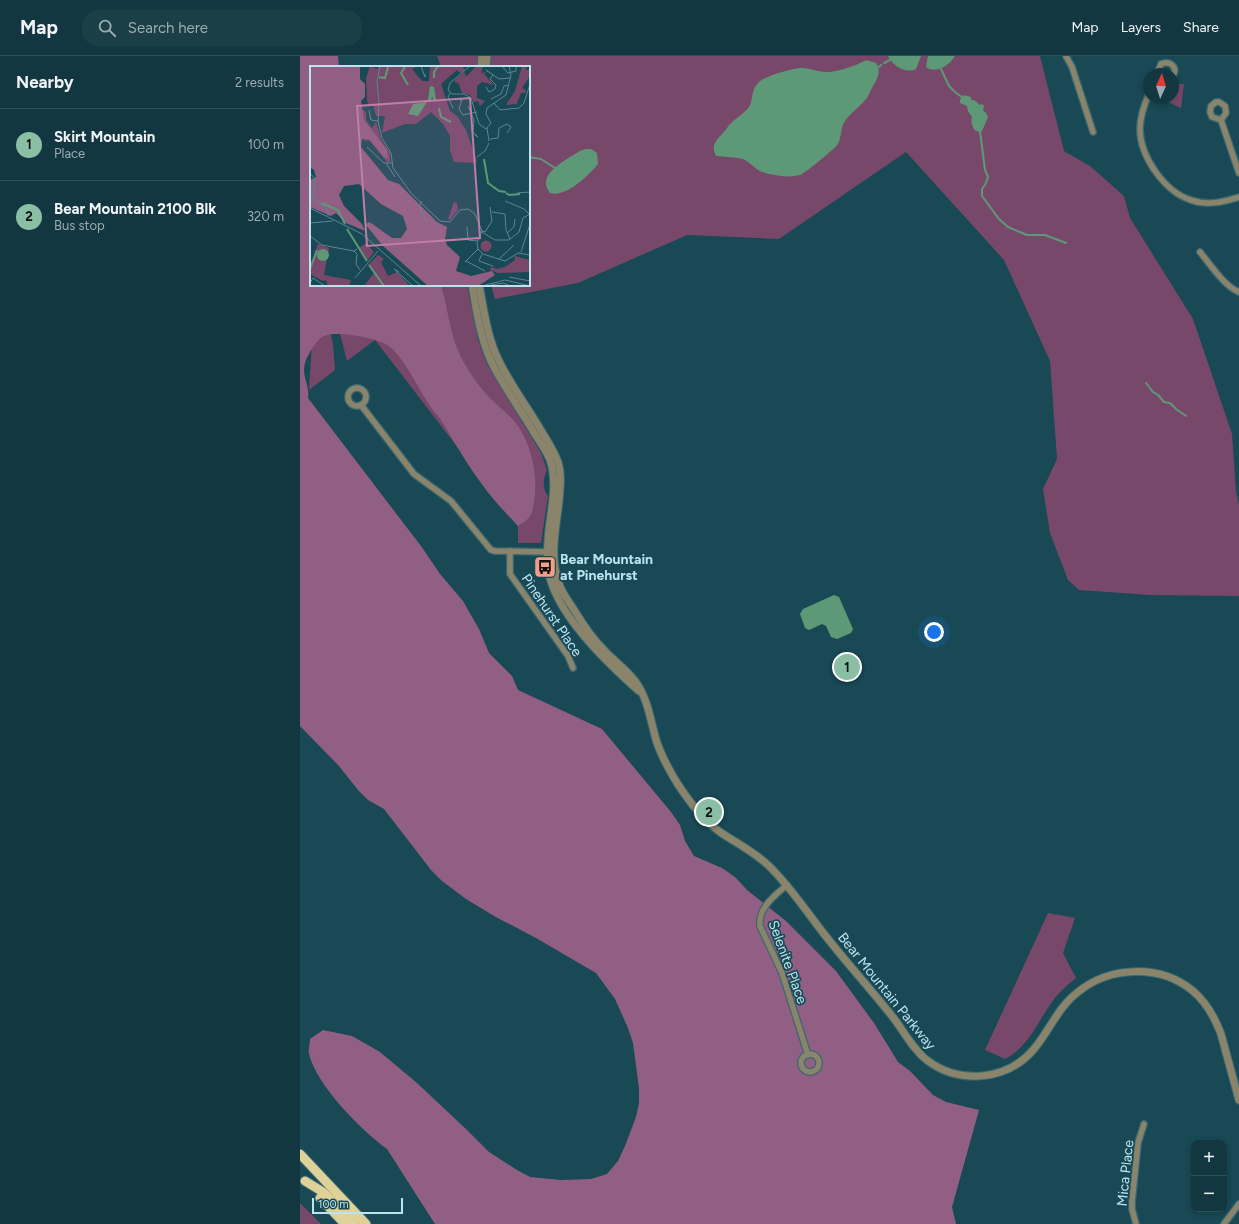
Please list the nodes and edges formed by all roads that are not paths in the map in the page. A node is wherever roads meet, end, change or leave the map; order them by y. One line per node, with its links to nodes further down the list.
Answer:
1 (482, 56): 4 (street)
2 (487, 56): 5 (street)
3 (1066, 56): 10 (street)
4 (481, 66)
5 (486, 66)
6 (1159, 68): 7 (street)
7 (1174, 68)
8 (1145, 104): 12 (street)
9 (1221, 120): 11 (street)
10 (1093, 132)
11 (1239, 173)
12 (1239, 197)
13 (1200, 252): 16 (street)
14 (472, 286): 19 (street, Bear Mountain Parkway)
15 (479, 286): 19 (street, Bear Mountain Parkway)
16 (1239, 292)
17 (362, 405): 18 (street)
18 (510, 551): 19 (street); 20 (street, Pinehurst Place)
19 (550, 552): 21 (street, Bear Mountain Parkway)
20 (574, 668)
21 (787, 886): 22 (street, Selenite Place); 23 (street, Bear Mountain Parkway)
22 (808, 1055)
23 (1239, 1100)
24 (1144, 1124): 31 (street, Mica Place)
25 (300, 1154): 30 (highway)
26 (303, 1179): 28 (highway); 29 (highway)
27 (1239, 1204): 32 (street)
28 (345, 1224)
29 (356, 1224)
30 (366, 1224)
31 (1136, 1224)
32 (1224, 1224)

